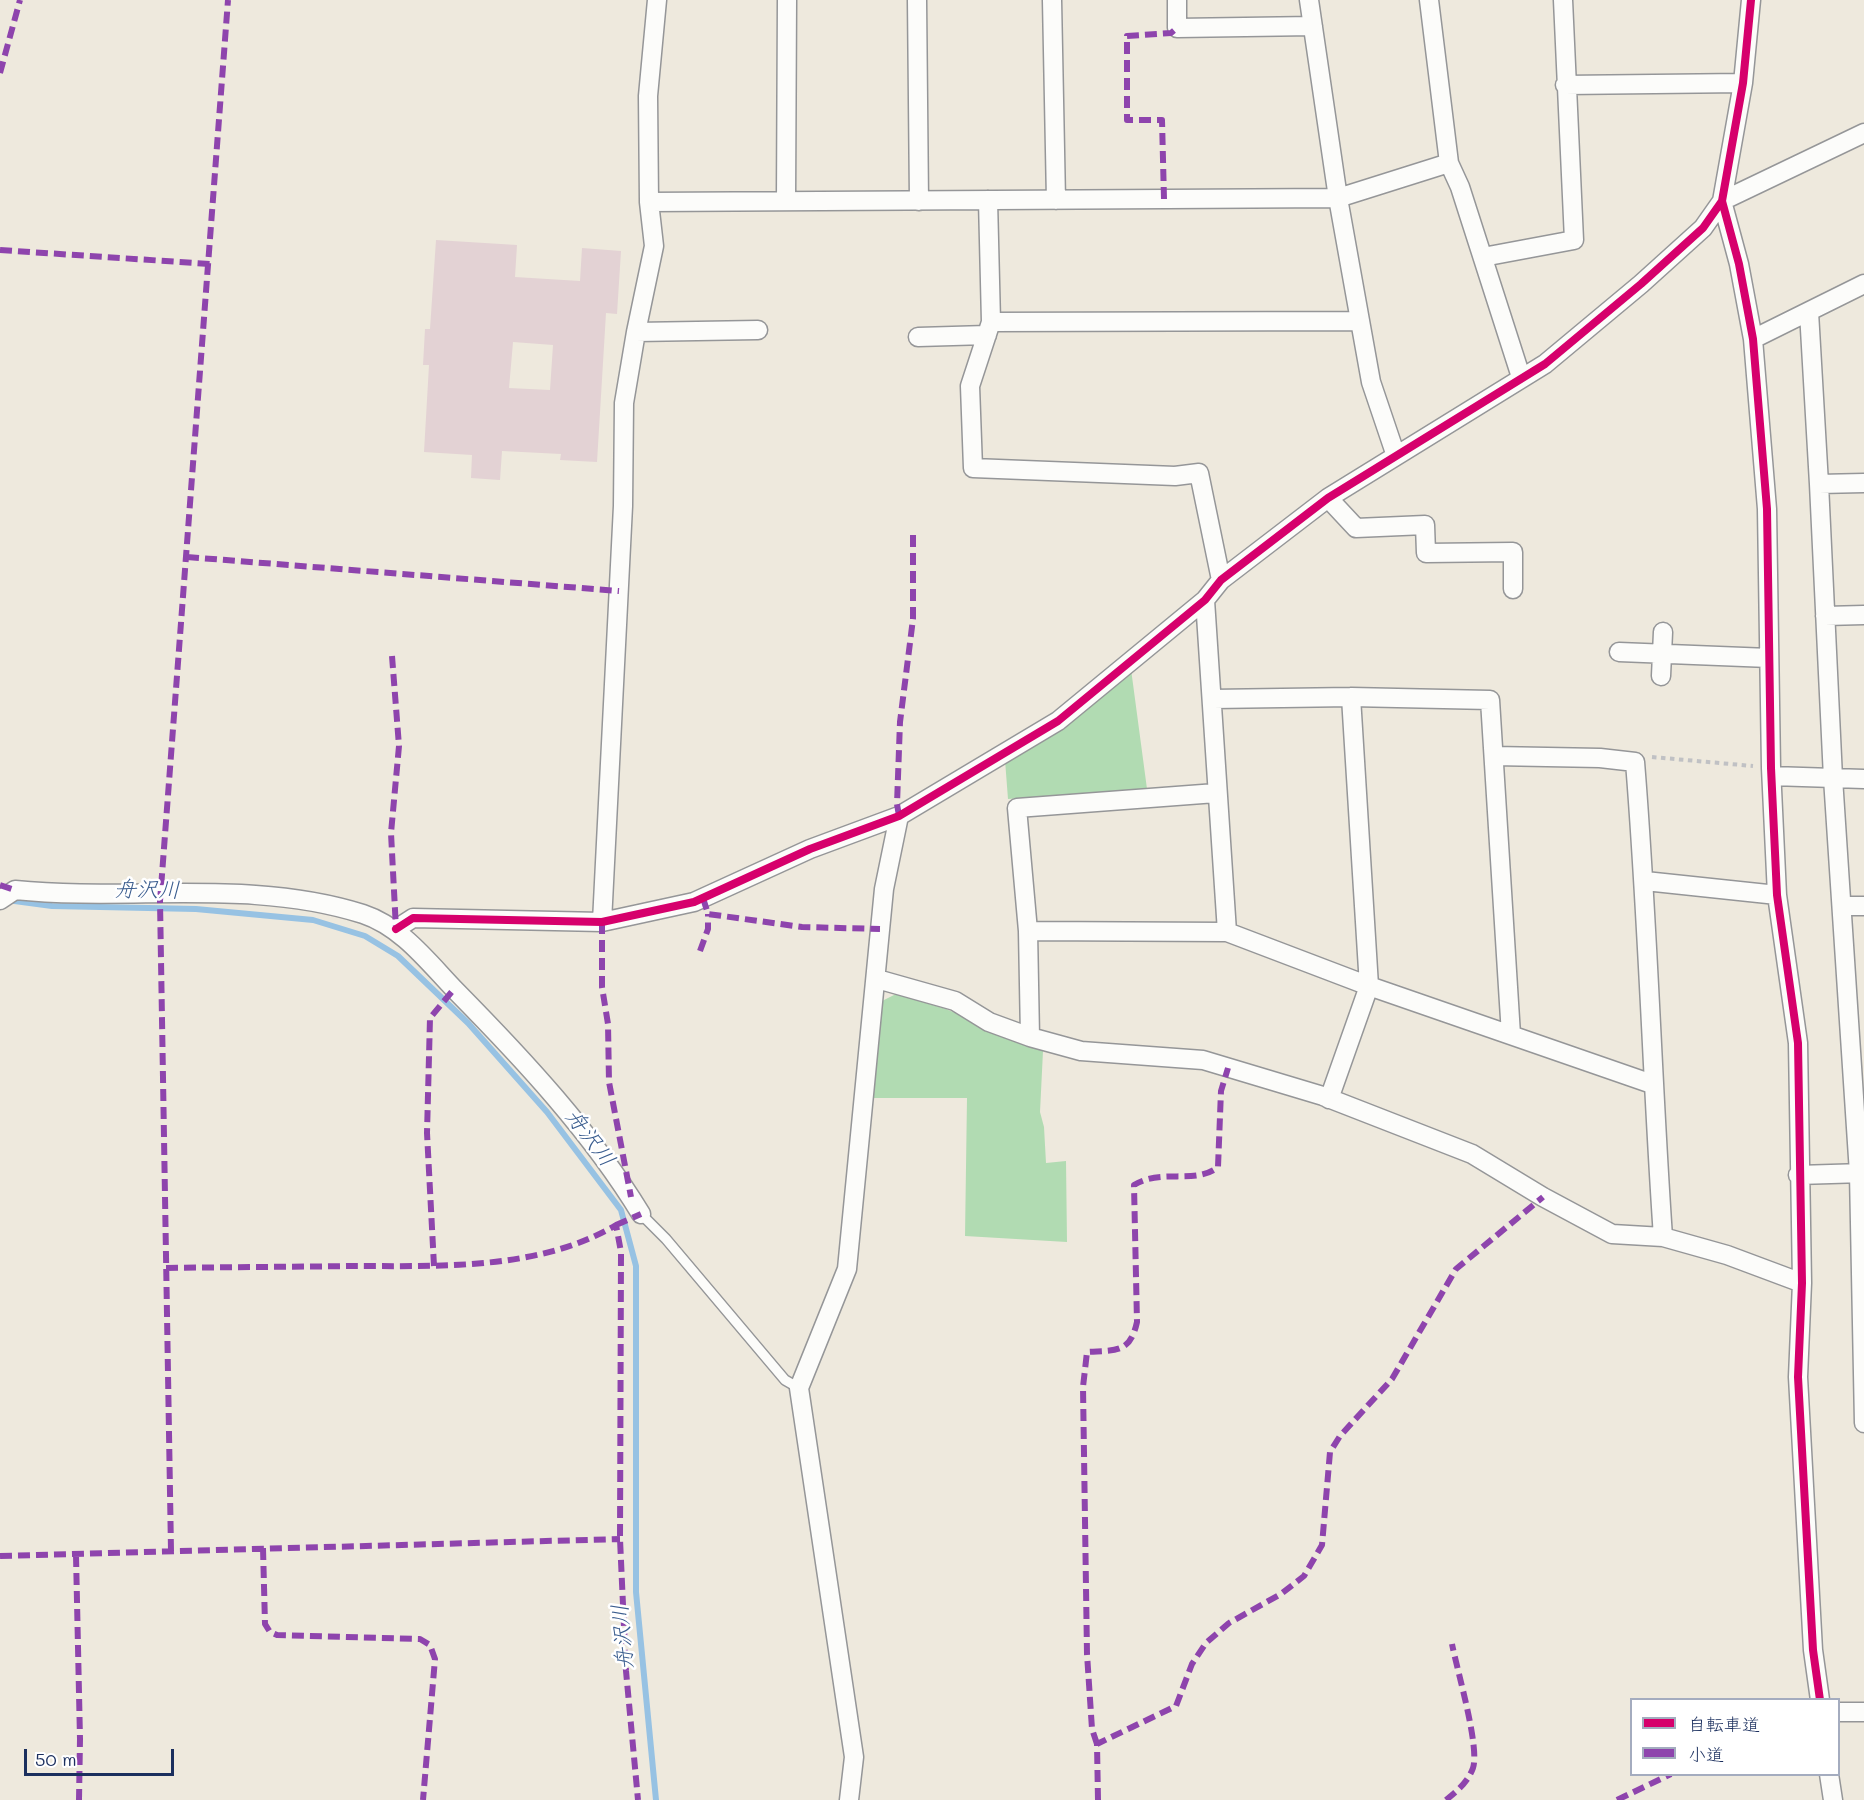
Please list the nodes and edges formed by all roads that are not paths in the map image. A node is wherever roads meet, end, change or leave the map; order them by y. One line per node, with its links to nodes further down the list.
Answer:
1 (657, 0): 21 (street)
2 (787, 0): 18 (street)
3 (917, 0): 19 (street)
4 (1052, 0): 17 (street)
5 (1177, 0): 10 (street)
6 (1309, 0): 10 (street)
7 (1429, 0): 14 (street)
8 (1563, 0): 12 (street)
9 (1751, 0): 11 (street)
10 (1313, 26): 15 (street)
11 (1743, 83): 12 (street); 20 (street)
12 (1565, 85): 22 (street)
13 (1864, 133): 20 (street)
14 (1449, 163): 15 (street); 22 (street)
15 (1338, 198): 17 (street); 25 (street)
16 (988, 200): 17 (street); 19 (street); 26 (street)
17 (1056, 200)
18 (786, 201): 19 (street); 21 (street)
19 (919, 201)
20 (1722, 201): 30 (street); 31 (street)
21 (649, 202): 28 (street)
22 (1483, 257): 31 (street)
23 (1864, 284): 24 (street)
24 (1809, 312): 30 (street); 34 (street)
25 (1360, 321): 26 (street); 32 (street)
26 (989, 329): 29 (street); 36 (street)
27 (758, 330): 28 (street)
28 (636, 332): 59 (street)
29 (918, 337)
30 (1753, 339): 44 (street)
31 (1521, 378): 32 (street)
32 (1396, 456): 35 (street)
33 (1864, 483): 34 (street)
34 (1819, 484): 40 (street)
35 (1328, 498): 36 (street); 37 (street)
36 (1221, 580): 38 (street)
37 (1513, 589)
38 (1205, 600): 47 (street); 53 (street)
39 (1864, 615): 40 (street)
40 (1825, 616): 50 (street)
41 (1663, 632): 43 (street)
42 (1618, 652): 43 (street)
43 (1662, 653): 44 (street); 45 (street)
44 (1769, 658): 49 (street)
45 (1661, 676)
46 (1350, 697): 47 (street); 48 (street); 64 (street)
47 (1213, 699): 52 (street)
48 (1494, 756): 54 (street); 65 (street)
49 (1771, 772): 50 (street); 56 (street)
50 (1833, 778): 51 (street); 57 (street)
51 (1864, 779)
52 (1216, 793): 61 (street); 62 (street)
53 (899, 816): 59 (street); 63 (street)
54 (1645, 881): 56 (street); 68 (street)
55 (8, 895): 60 (street)
56 (1777, 895): 71 (street)
57 (1842, 906): 58 (street); 67 (street)
58 (1864, 906)
59 (602, 922): 60 (street)
60 (396, 929): 72 (street)
61 (1028, 931): 62 (street); 66 (street)
62 (1227, 932): 64 (street)
63 (877, 979): 66 (street); 76 (street)
64 (1368, 986): 65 (street); 69 (street)
65 (1511, 1035): 68 (street)
66 (1030, 1037): 69 (street)
67 (1858, 1039): 70 (street)
68 (1652, 1084): 73 (street)
69 (1329, 1099): 73 (street)
70 (1862, 1173): 71 (street); 75 (street)
71 (1798, 1175): 74 (street)
72 (641, 1214): 76 (lane)
73 (1663, 1237): 74 (street)
74 (1802, 1283): 78 (street)
75 (1863, 1308): 77 (street)
76 (799, 1388): 82 (street)
77 (1864, 1423)
78 (1820, 1698)
79 (1840, 1712): 80 (street)
80 (1864, 1712)
81 (1829, 1776): 83 (street)
82 (849, 1800)
83 (1833, 1800)

